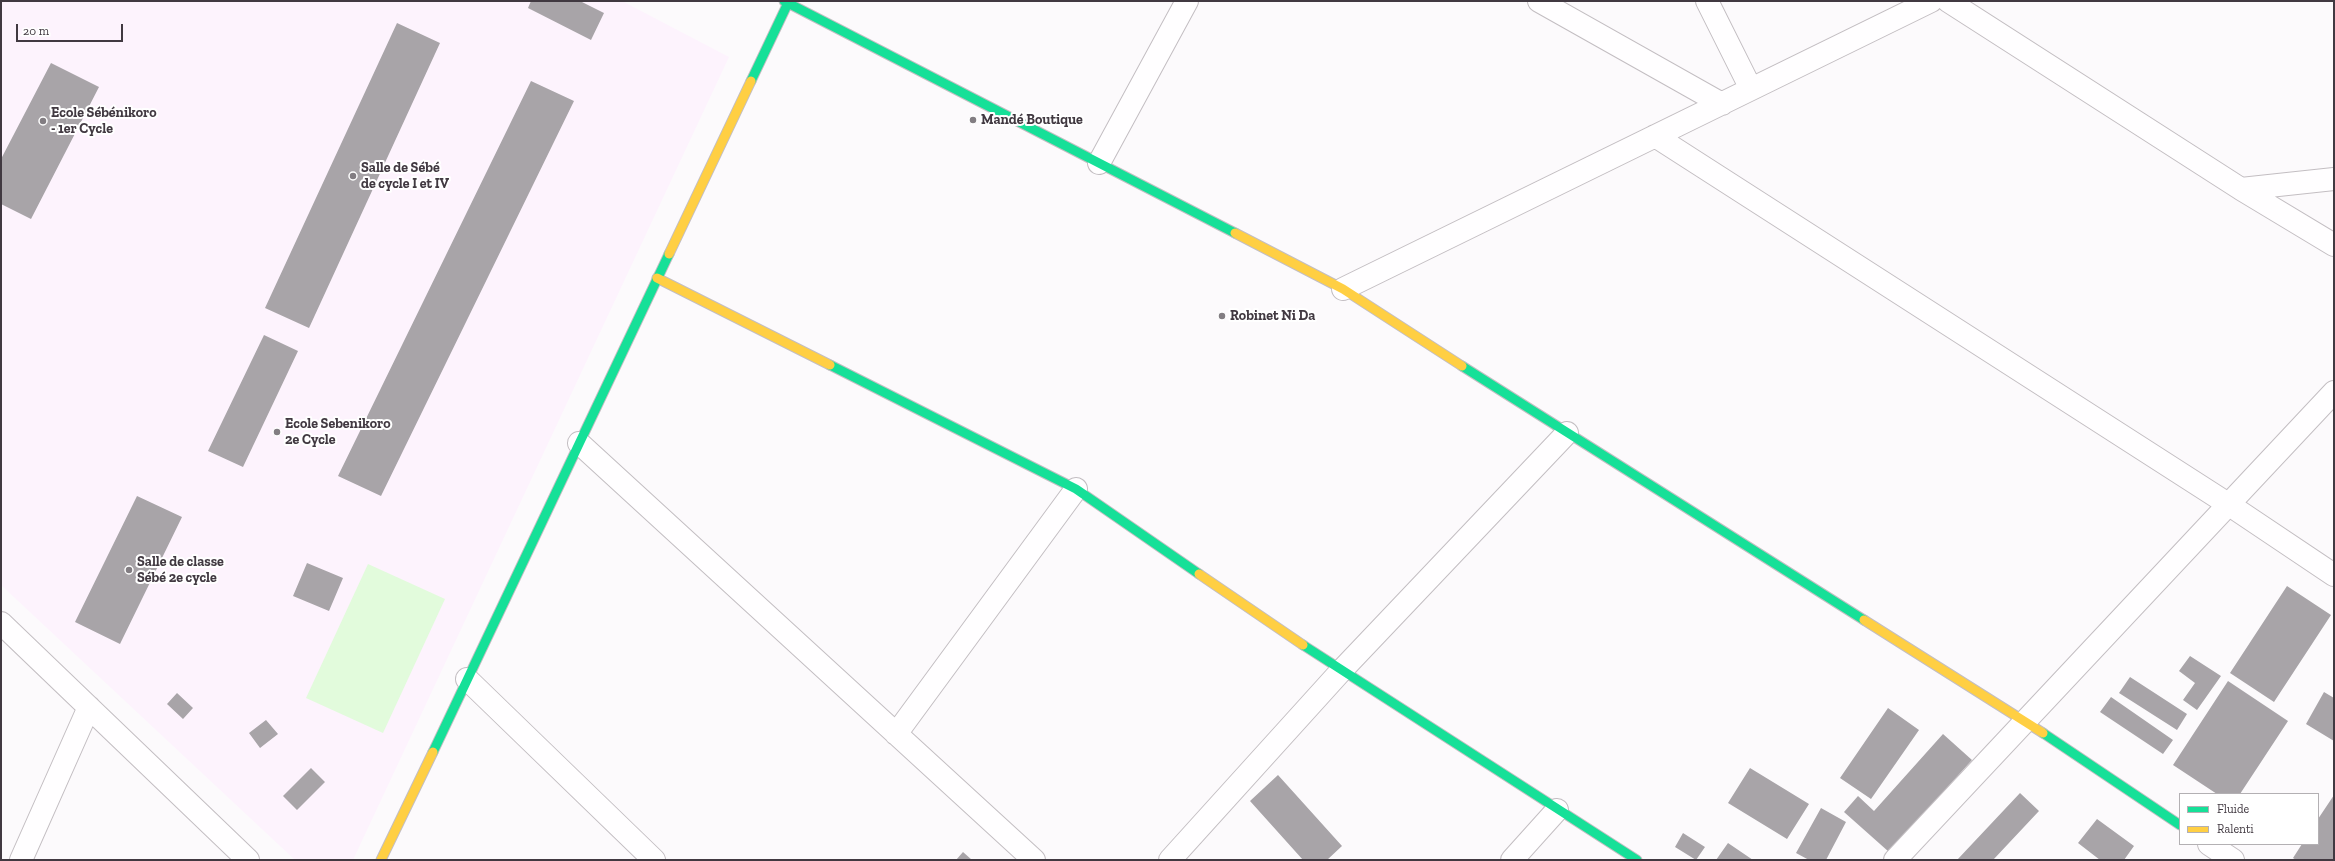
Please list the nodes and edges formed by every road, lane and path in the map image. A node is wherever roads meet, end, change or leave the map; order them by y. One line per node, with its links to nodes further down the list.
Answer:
1 (1187, 1): 10 (street)
2 (1539, 1): 8 (street)
3 (1707, 1): 7 (street)
4 (1932, 1): 7 (street)
5 (1948, 1): 12 (street)
6 (786, 2): 10 (street); 14 (street)
7 (1751, 89): 8 (street)
8 (1722, 104): 9 (street)
9 (1655, 136): 15 (street); 20 (street)
10 (1099, 163): 15 (street)
11 (2334, 179): 12 (street)
12 (2241, 189): 13 (street)
13 (2334, 245)
14 (658, 278): 18 (street); 19 (street)
15 (1343, 289): 17 (street)
16 (2334, 392): 20 (street)
17 (1567, 433): 23 (street); 26 (street)
18 (579, 443): 24 (street); 27 (street)
19 (1076, 489): 23 (street); 27 (street)
20 (2228, 504): 21 (street); 26 (street)
21 (2334, 575)
22 (1, 623): 25 (street)
23 (1341, 671): 28 (street); 36 (street)
24 (467, 679): 33 (street); 34 (street)
25 (89, 707): 31 (street); 32 (street)
26 (2024, 721): 29 (street); 39 (street)
27 (896, 734): 35 (street)
28 (1557, 810): 37 (street); 38 (street)
29 (2179, 824)
30 (2210, 845): 40 (street)
31 (21, 860)
32 (248, 860)
33 (382, 860)
34 (654, 860)
35 (1034, 860)
36 (1170, 860)
37 (1512, 860)
38 (1637, 860)
39 (1895, 860)
40 (2233, 860)

